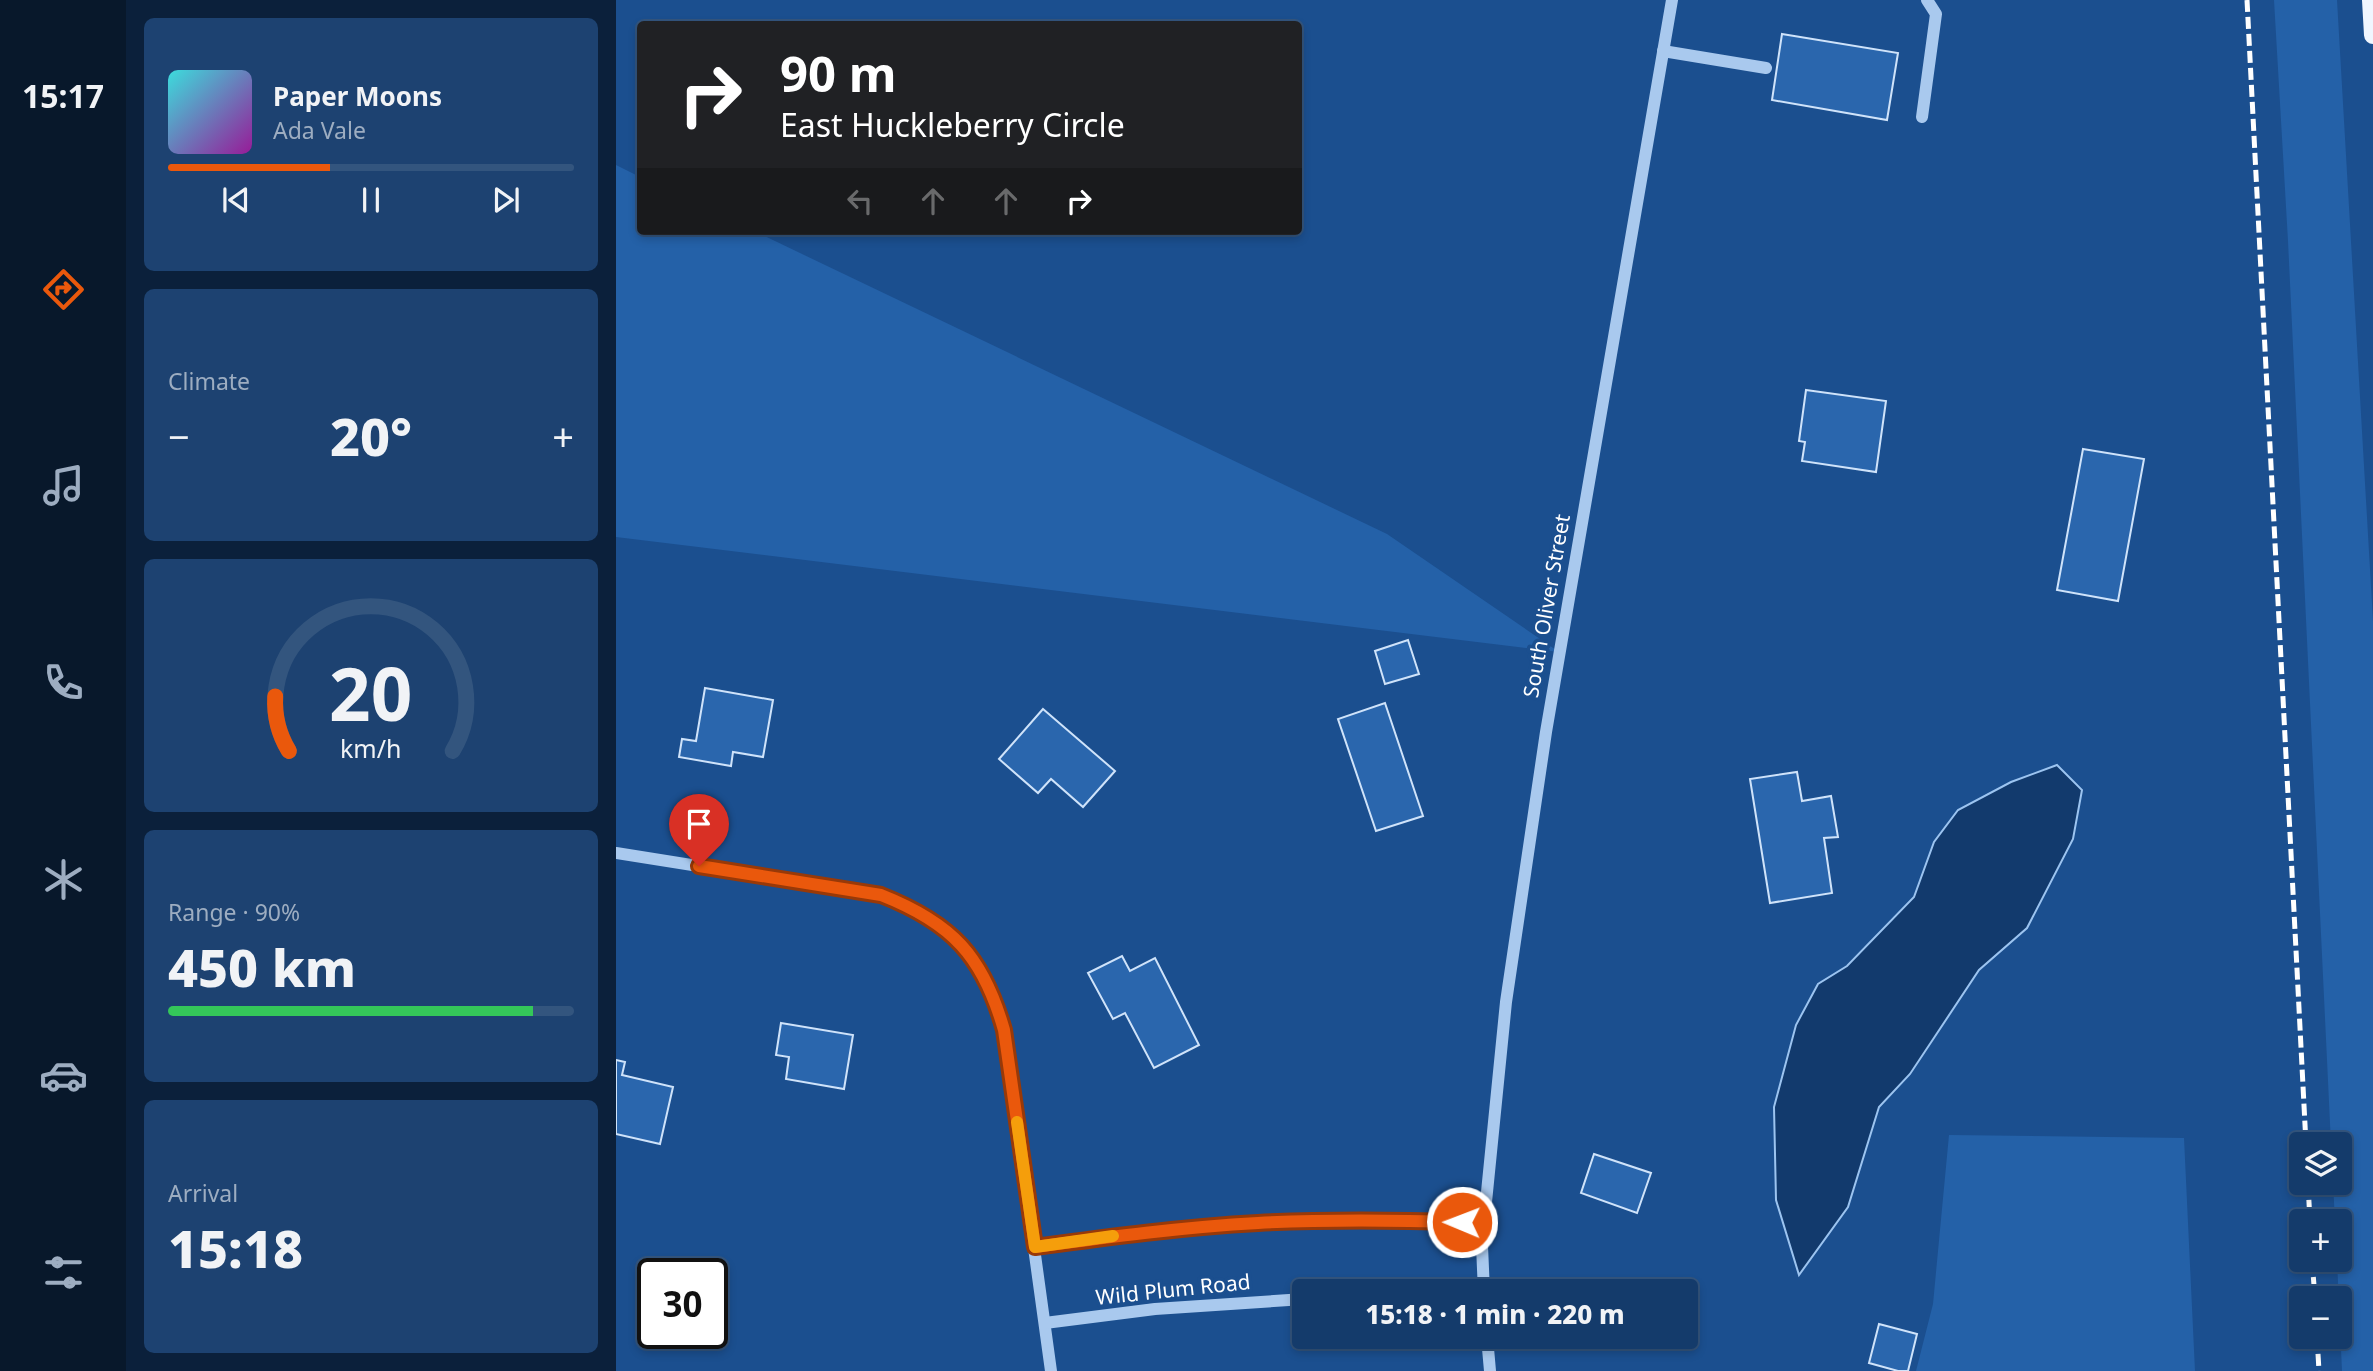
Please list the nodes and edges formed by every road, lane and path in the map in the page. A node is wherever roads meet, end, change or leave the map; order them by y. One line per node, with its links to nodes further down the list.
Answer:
1 (1672, 0): 5 (street, South Oliver Street)
2 (1927, 0): 7 (street)
3 (2371, 0): 4 (main road)
4 (2373, 36)
5 (1663, 51): 6 (street); 9 (street, South Oliver Street)
6 (1766, 68)
7 (1922, 117)
8 (616, 853): 10 (street)
9 (1484, 1222): 10 (street); 11 (street, South Oliver Street)
10 (1035, 1247): 13 (street)
11 (1484, 1279)
12 (1292, 1300): 13 (street, Wild Plum Road)
13 (1045, 1323): 15 (street)
14 (1488, 1349): 16 (street)
15 (1051, 1371)
16 (1490, 1371)

